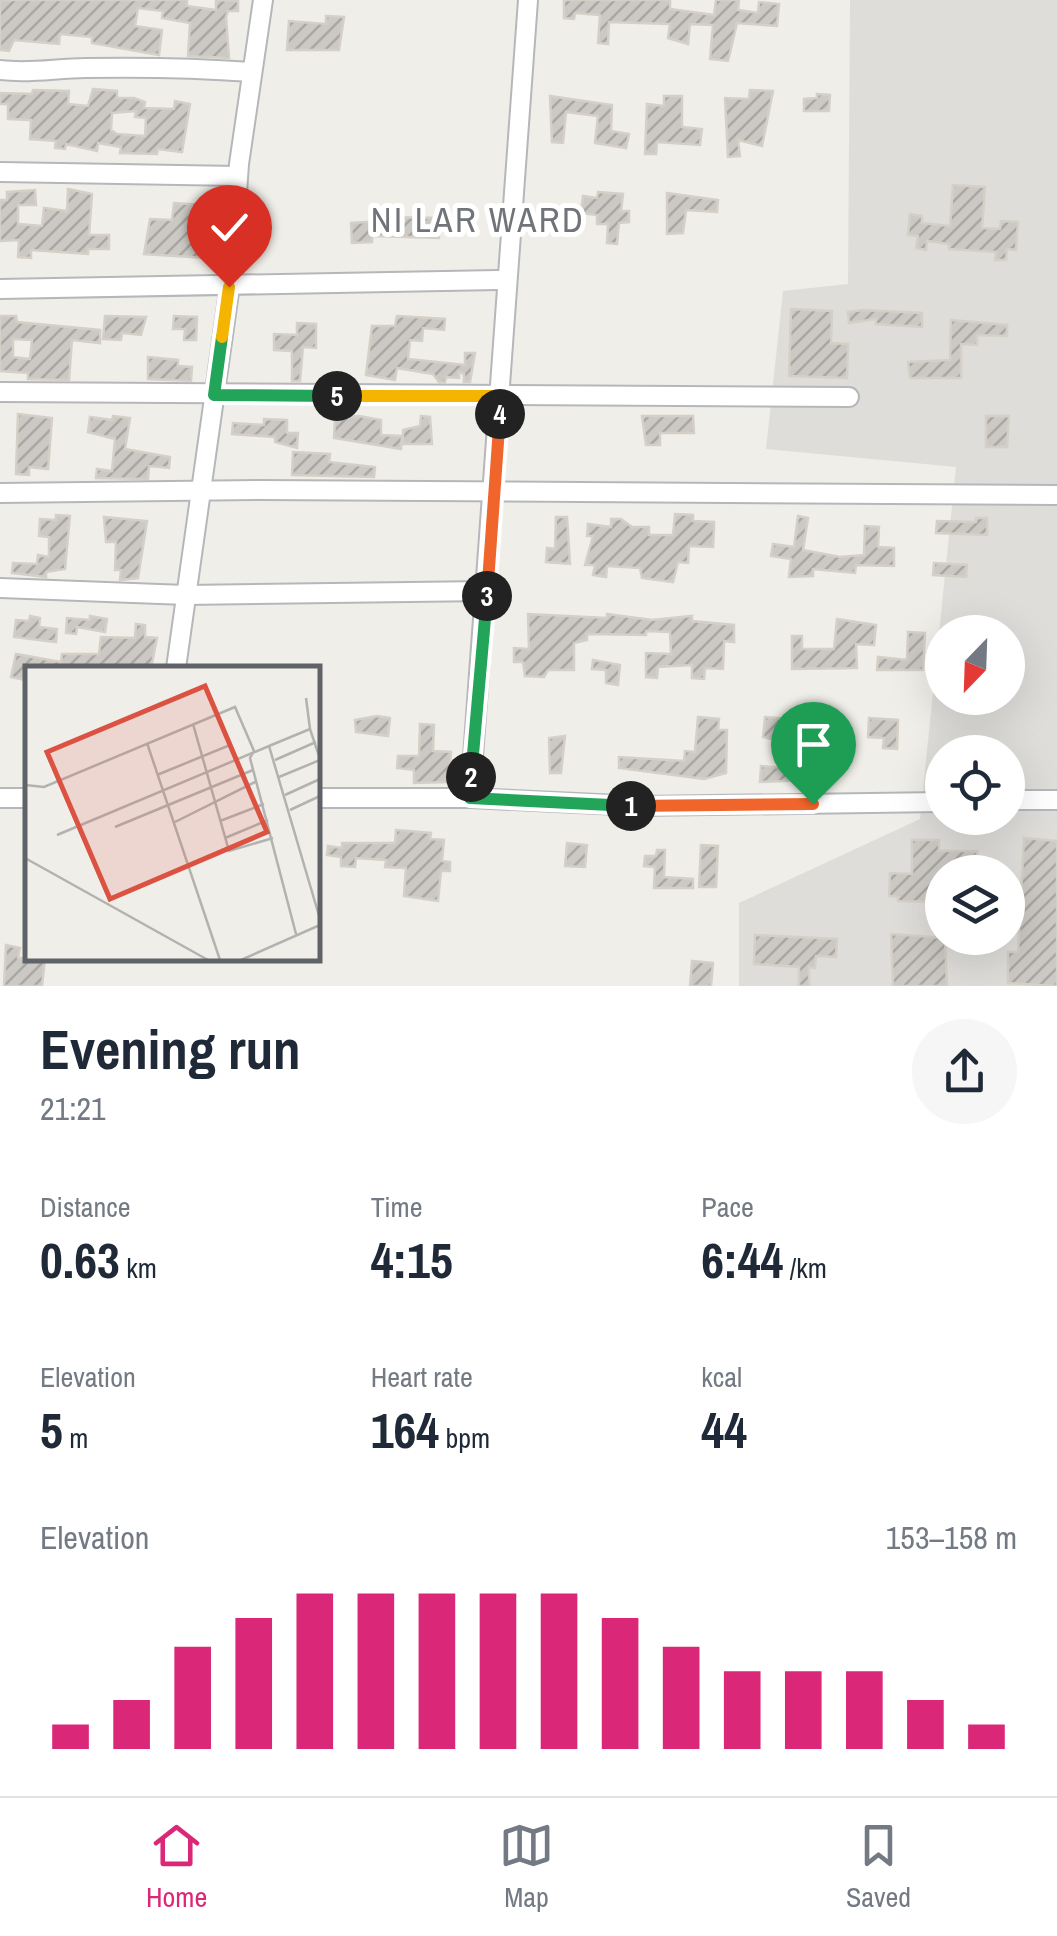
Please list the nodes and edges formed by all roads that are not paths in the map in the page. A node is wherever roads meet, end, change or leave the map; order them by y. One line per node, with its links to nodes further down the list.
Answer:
1 (263, 0): 4 (street)
2 (528, 0): 12 (street)
3 (0, 70): 4 (street)
4 (252, 72): 6 (street)
5 (0, 172): 6 (street)
6 (238, 176): 8 (street)
7 (498, 280): 8 (street)
8 (229, 287): 9 (street); 11 (street)
9 (0, 289)
10 (0, 392): 11 (street)
11 (214, 395): 12 (street); 14 (street)
12 (502, 396): 13 (street); 15 (street)
13 (849, 397)
14 (201, 491): 15 (street); 16 (street); 20 (street)
15 (495, 492): 17 (street); 19 (street)
16 (0, 493)
17 (1057, 495)
18 (0, 588): 20 (street)
19 (487, 591): 20 (street); 23 (street)
20 (186, 596): 21 (street)
21 (176, 666)
22 (320, 798): 23 (street)
23 (470, 798): 26 (street)
24 (1025, 800): 25 (street)
25 (1057, 800)
26 (925, 802)

